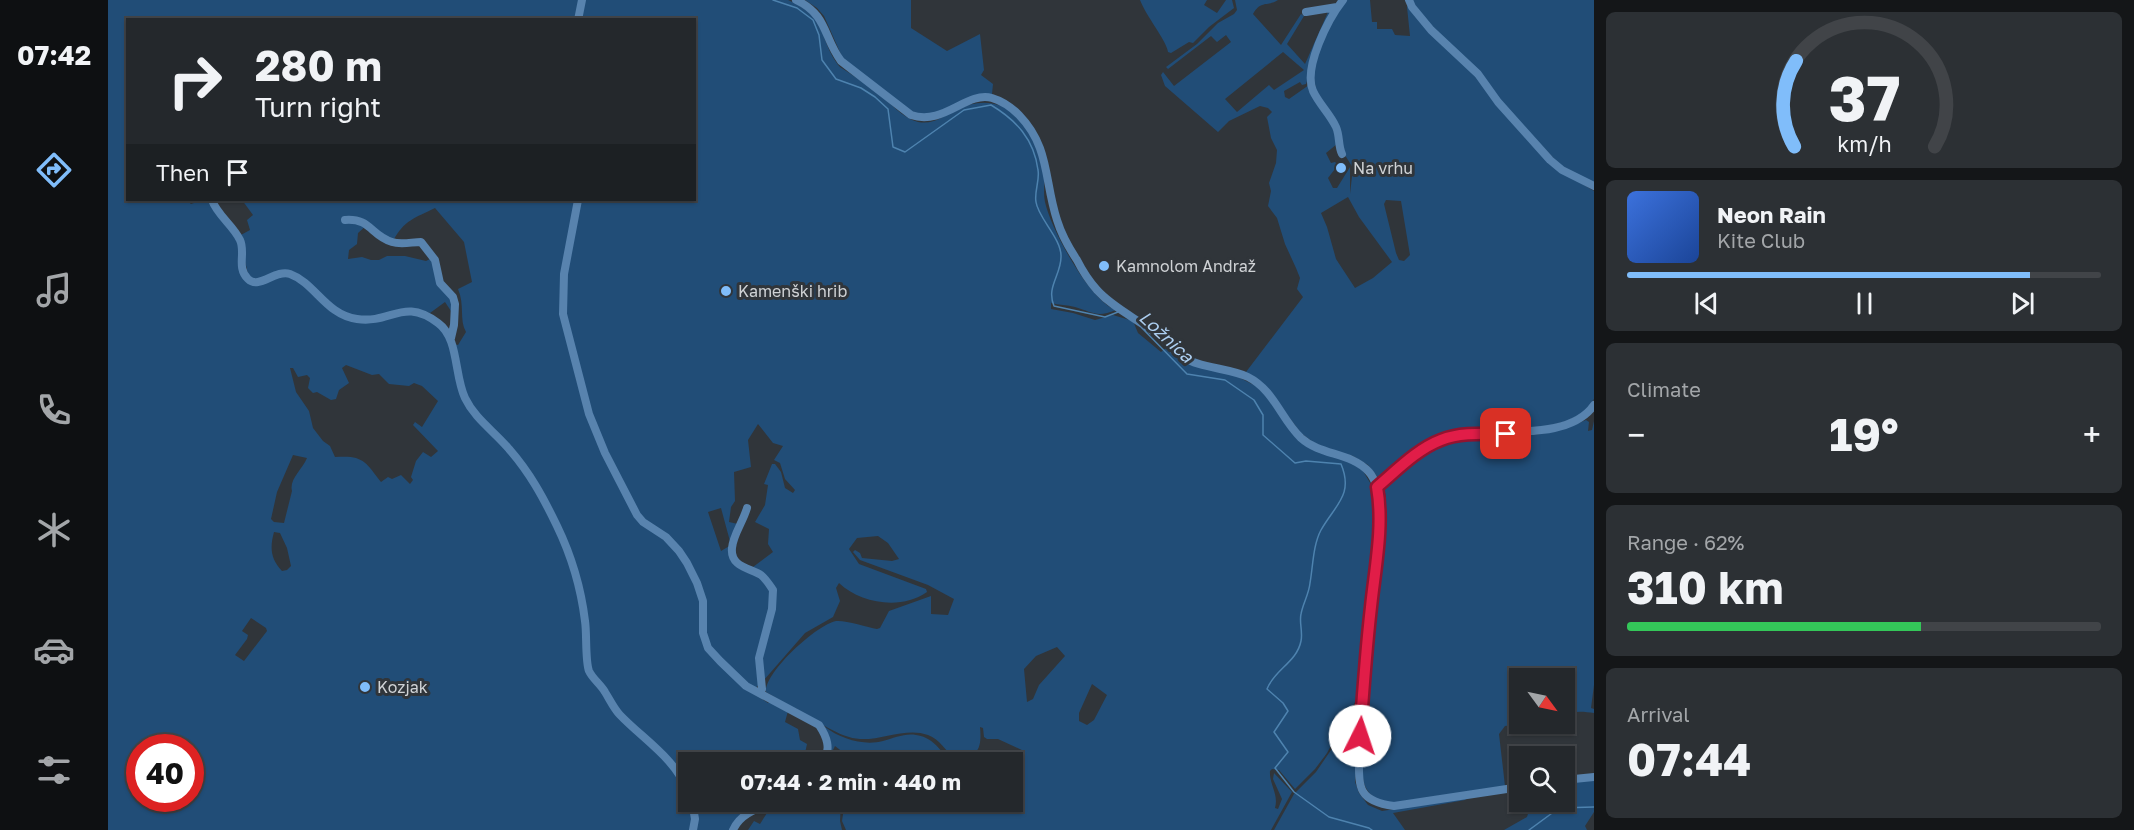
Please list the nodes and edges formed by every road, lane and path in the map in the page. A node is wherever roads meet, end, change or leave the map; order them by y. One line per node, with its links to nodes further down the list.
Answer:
1 (582, 0): 6 (street)
2 (796, 0): 14 (street)
3 (1409, 0): 8 (street)
4 (1340, 3): 5 (street); 7 (street)
5 (1306, 12)
6 (578, 18)
7 (1342, 154)
8 (1594, 186)
9 (212, 201): 12 (street)
10 (578, 201): 17 (street)
11 (345, 220): 12 (street)
12 (451, 339): 18 (street)
13 (1594, 405): 14 (street)
14 (1377, 487): 21 (street)
15 (747, 508): 16 (street)
16 (762, 689)
17 (828, 752)
18 (678, 773)
19 (1594, 777): 20 (street)
20 (1575, 779)
21 (1509, 789)
22 (694, 812): 24 (street)
23 (751, 812): 25 (street)
24 (693, 830)
25 (733, 830)

